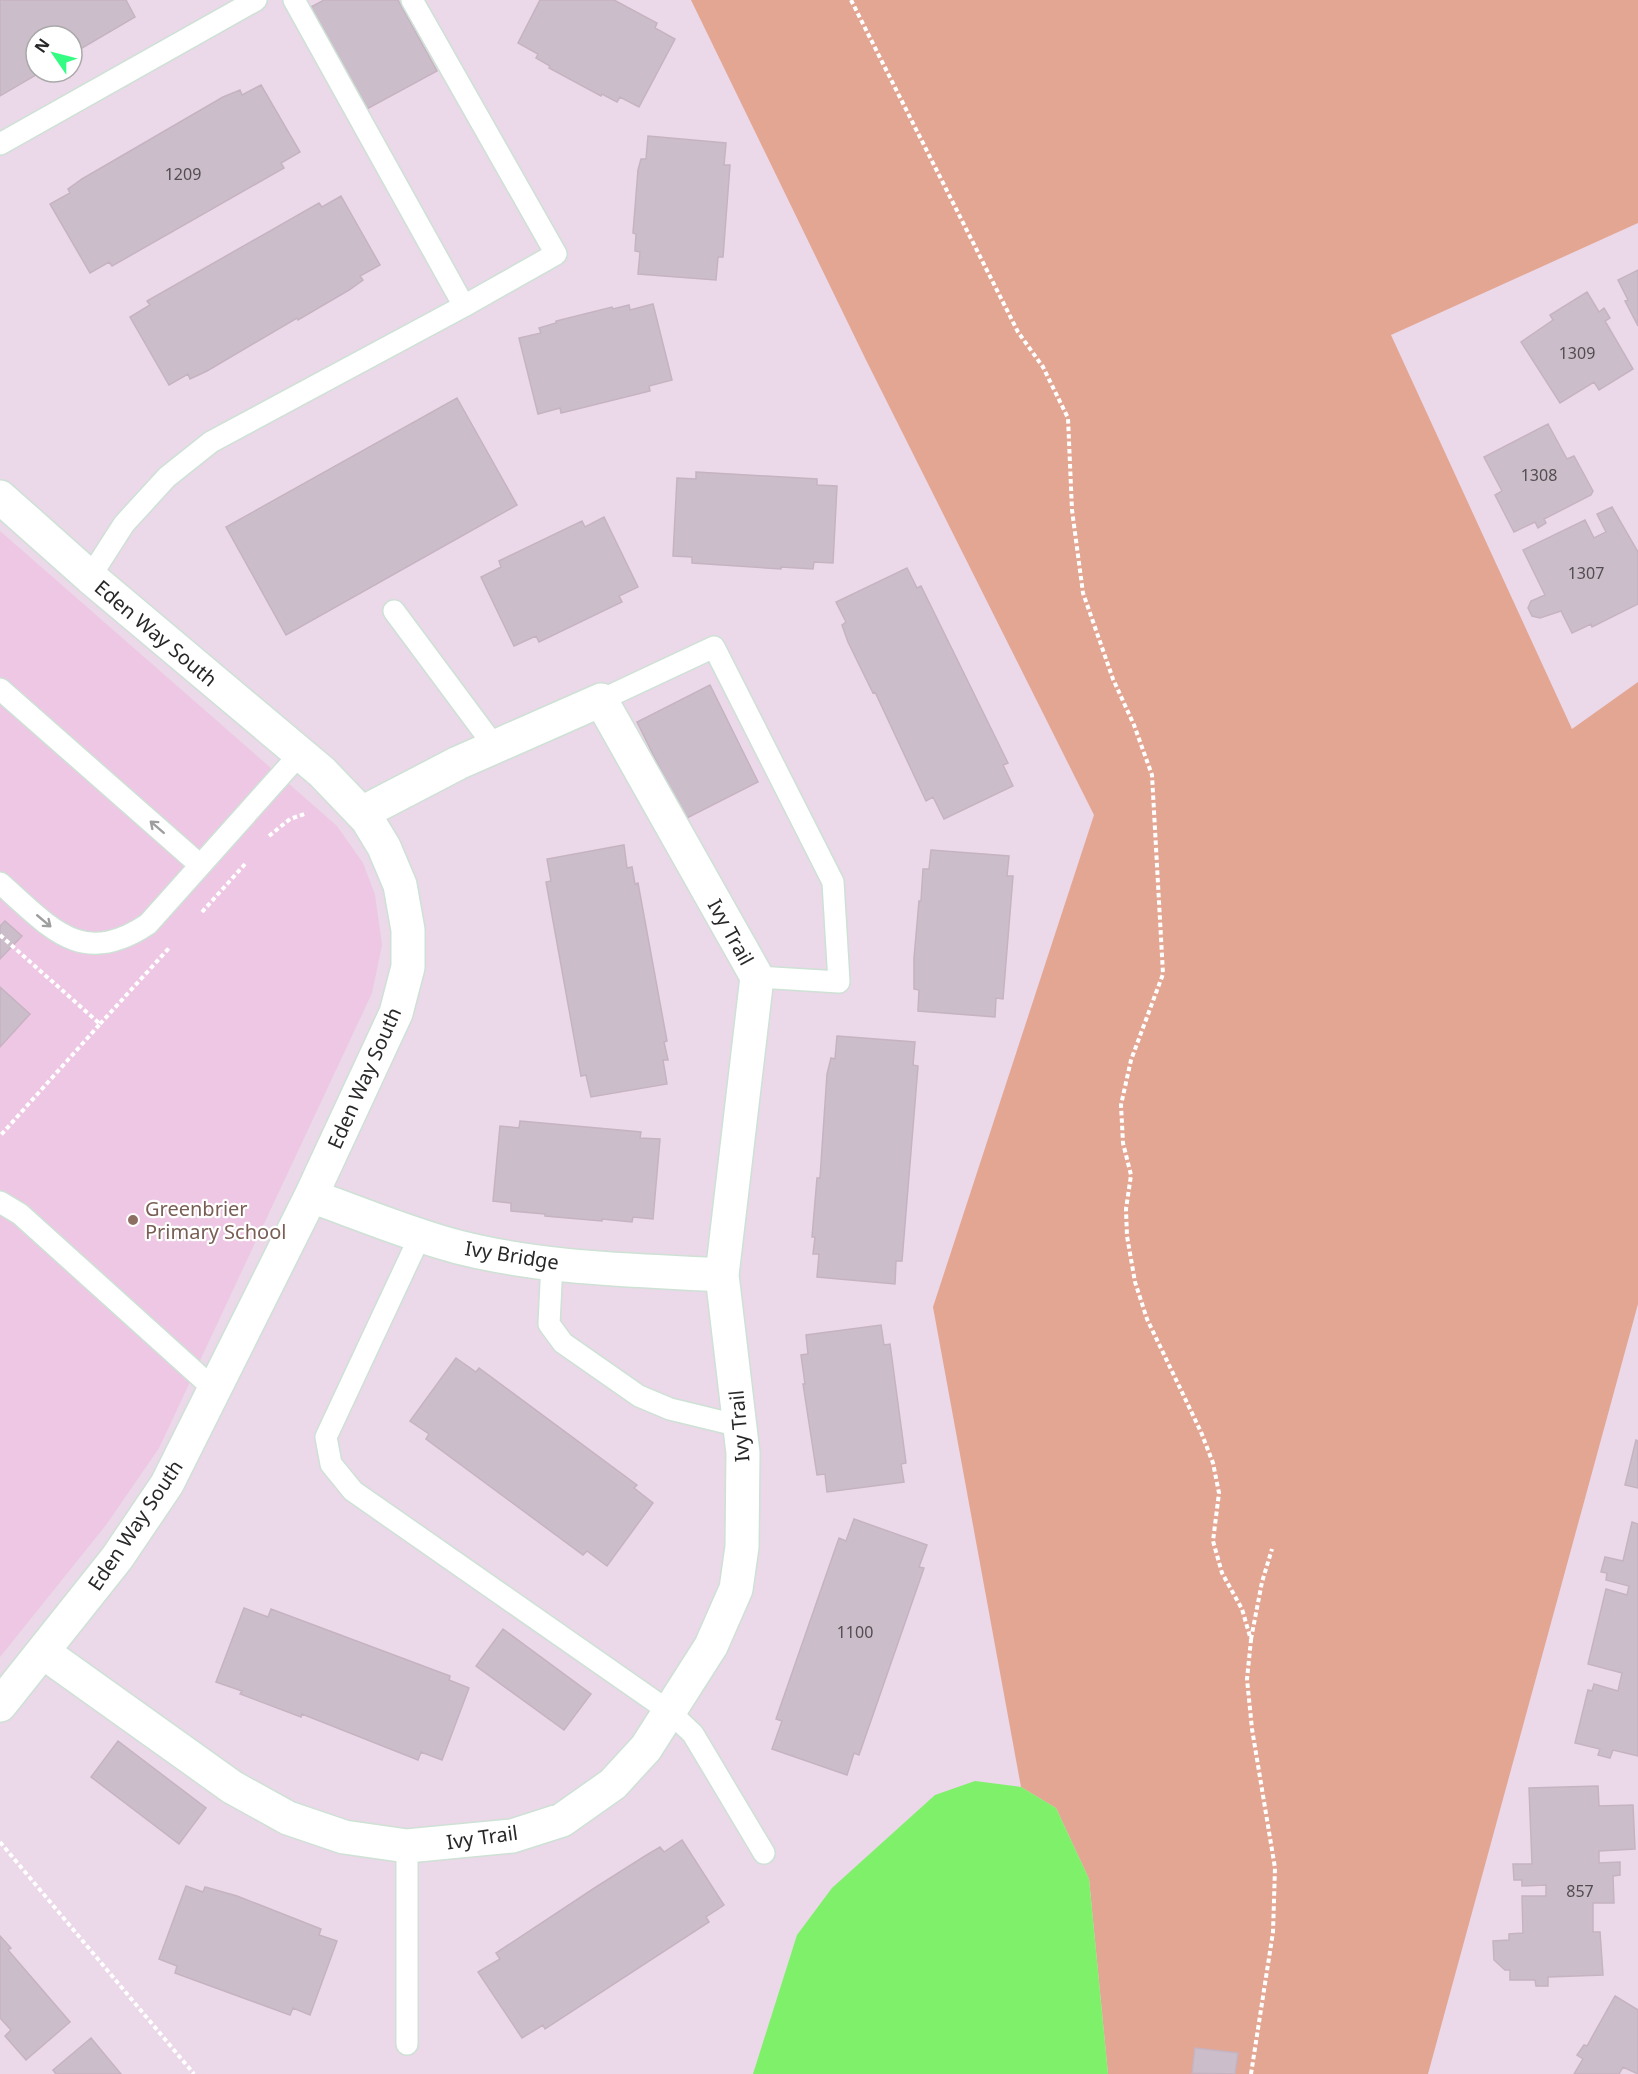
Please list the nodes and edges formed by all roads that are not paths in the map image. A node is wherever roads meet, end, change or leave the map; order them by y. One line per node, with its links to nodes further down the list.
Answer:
1 (256, 0): 4 (lane)
2 (294, 0): 5 (lane)
3 (412, 0): 5 (lane)
4 (0, 144)
5 (464, 306): 7 (lane)
6 (0, 497): 7 (street, Eden Way South)
7 (90, 577): 12 (street, Eden Way South)
8 (394, 611): 11 (lane)
9 (0, 689): 14 (lane, one-way to 9)
10 (601, 700): 11 (street); 16 (street, Ivy Trail); 16 (lane)
11 (495, 747): 13 (street)
12 (299, 755): 13 (street, Eden Way South); 14 (lane)
13 (362, 813): 17 (street, Eden Way South)
14 (200, 865): 15 (lane, one-way to 14)
15 (0, 882)
16 (757, 978): 21 (street, Ivy Trail)
17 (311, 1196): 19 (street, Ivy Bridge); 22 (street, Eden Way South)
18 (0, 1202): 22 (lane)
19 (421, 1234): 20 (street, Ivy Bridge); 26 (lane)
20 (552, 1263): 21 (street, Ivy Bridge); 23 (lane)
21 (722, 1275): 23 (street, Ivy Trail)
22 (215, 1390): 24 (street, Eden Way South)
23 (740, 1426): 26 (street, Ivy Trail)
24 (43, 1652): 25 (street, Eden Way South); 27 (street, Ivy Trail)
25 (0, 1705)
26 (670, 1712): 27 (street, Ivy Trail); 28 (lane)
27 (407, 1846): 29 (lane)
28 (764, 1853)
29 (407, 2044)

